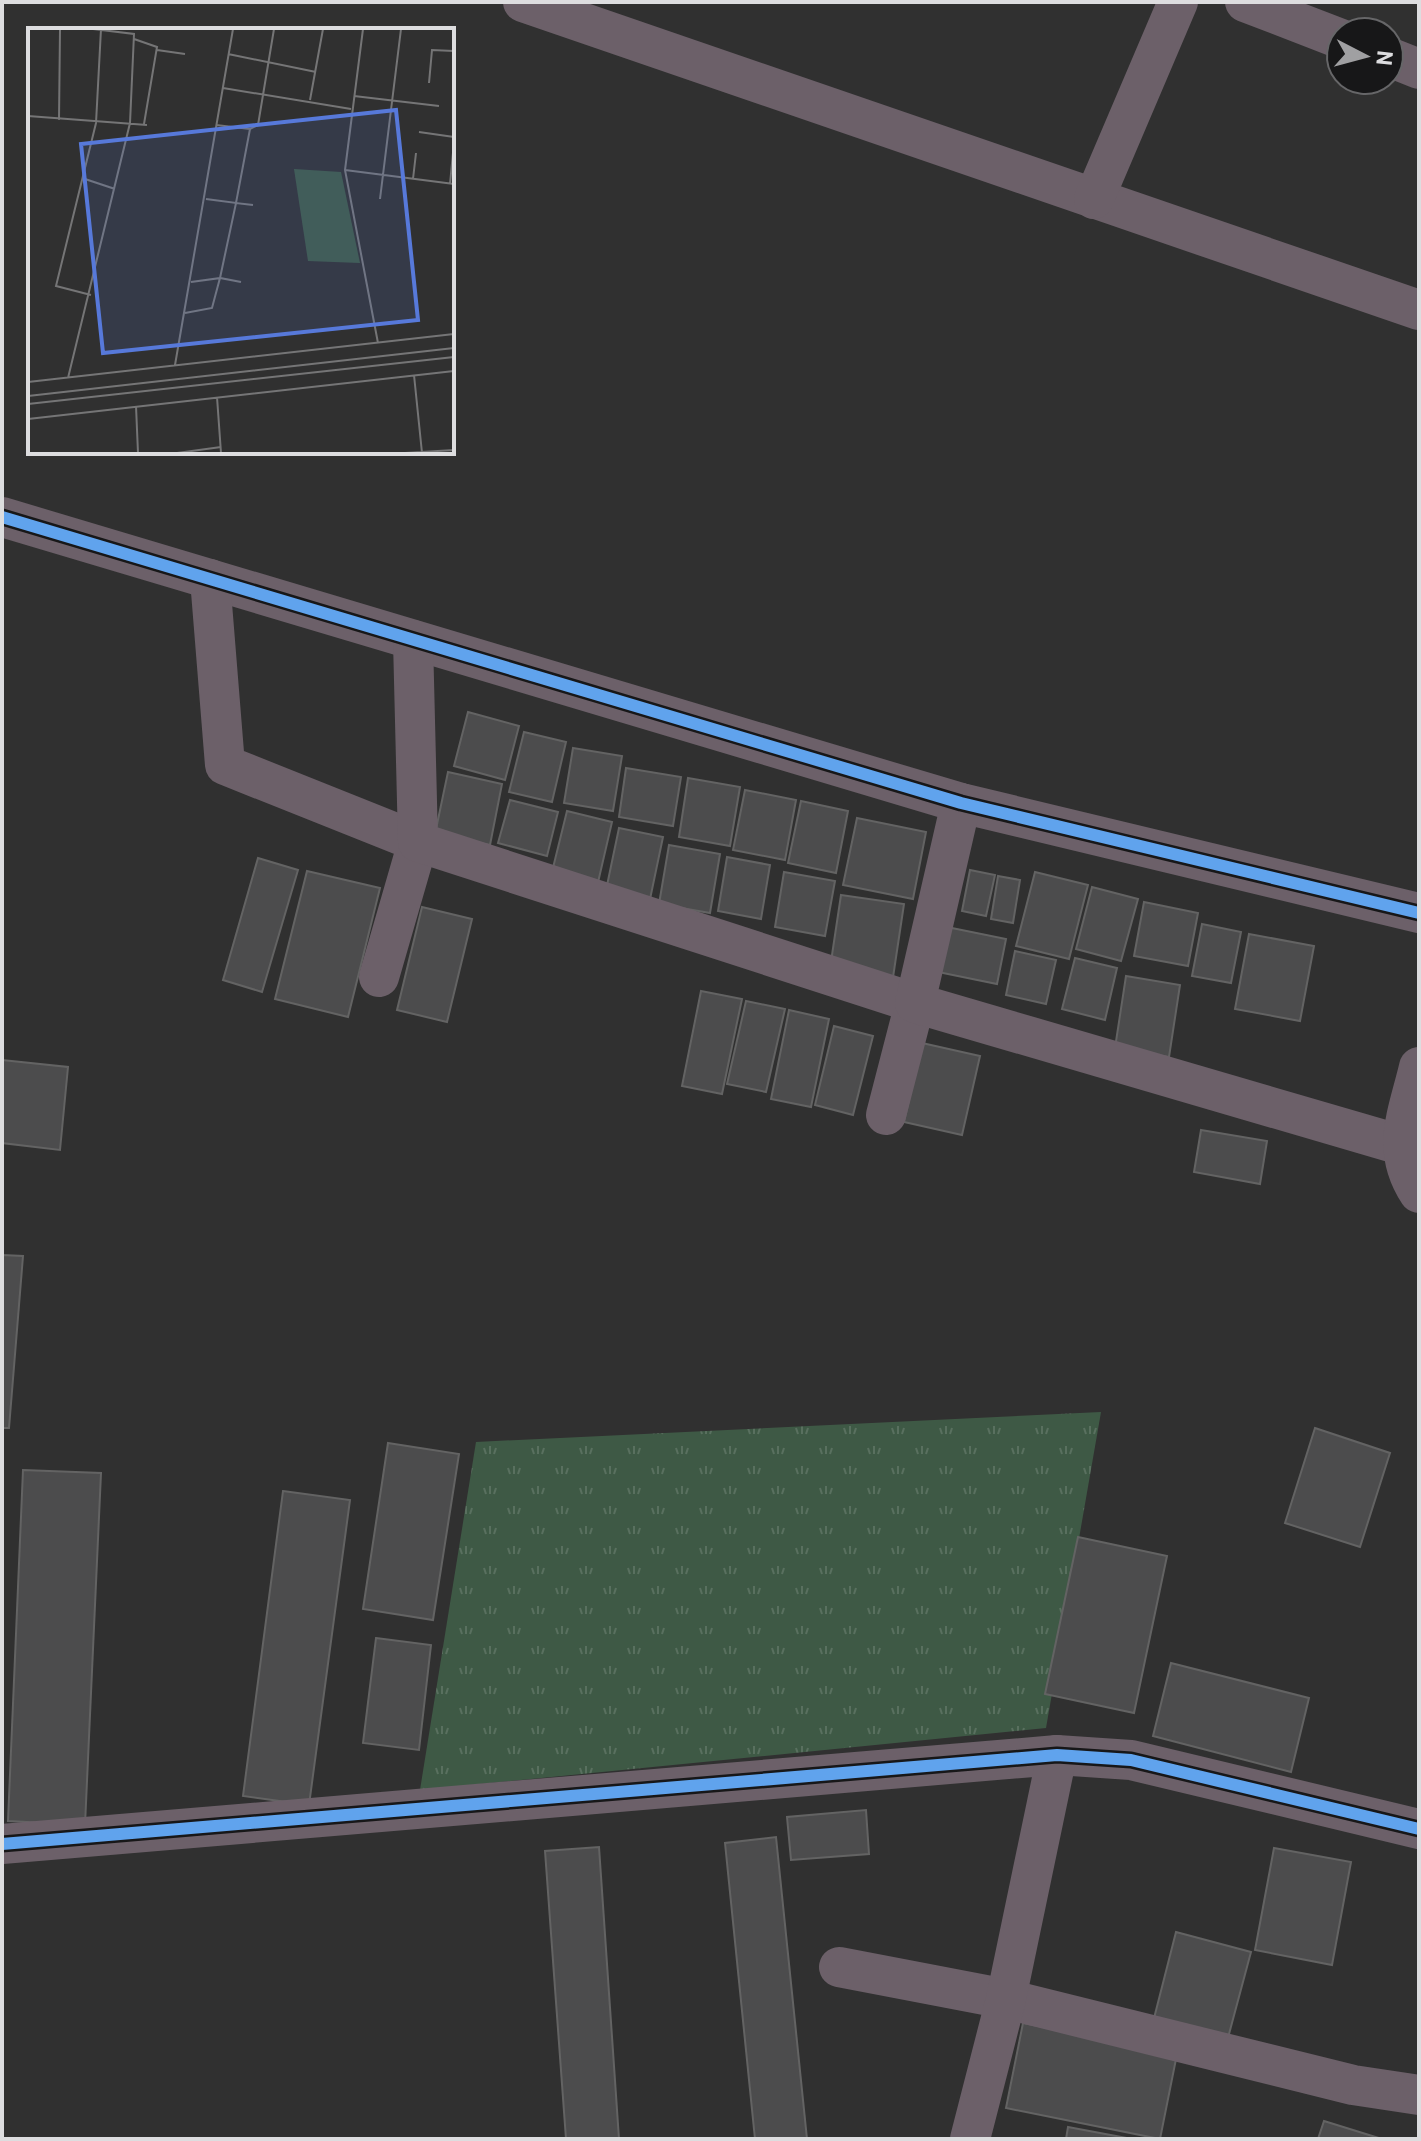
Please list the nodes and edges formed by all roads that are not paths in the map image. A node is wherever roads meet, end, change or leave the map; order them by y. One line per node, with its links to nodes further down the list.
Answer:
1 (523, 2): 5 (street)
2 (1178, 2): 5 (street)
3 (1245, 2): 4 (street)
4 (1325, 33)
5 (1094, 199): 6 (street)
6 (1419, 310)
7 (2, 517): 8 (street)
8 (210, 579): 9 (street); 11 (street)
9 (413, 640): 10 (street); 11 (street)
10 (961, 803): 12 (street); 14 (street)
11 (418, 842): 13 (street); 14 (street)
12 (1419, 913)
13 (379, 977)
14 (915, 1003): 16 (street); 17 (street)
15 (1419, 1067): 17 (street)
16 (886, 1115)
17 (1401, 1145): 18 (street)
18 (1419, 1193)
19 (1057, 1755): 20 (street); 21 (street); 23 (street)
20 (1419, 1829)
21 (2, 1844)
22 (839, 1967): 23 (street)
23 (1006, 1999): 24 (street); 25 (street)
24 (1419, 2095)
25 (970, 2139)

